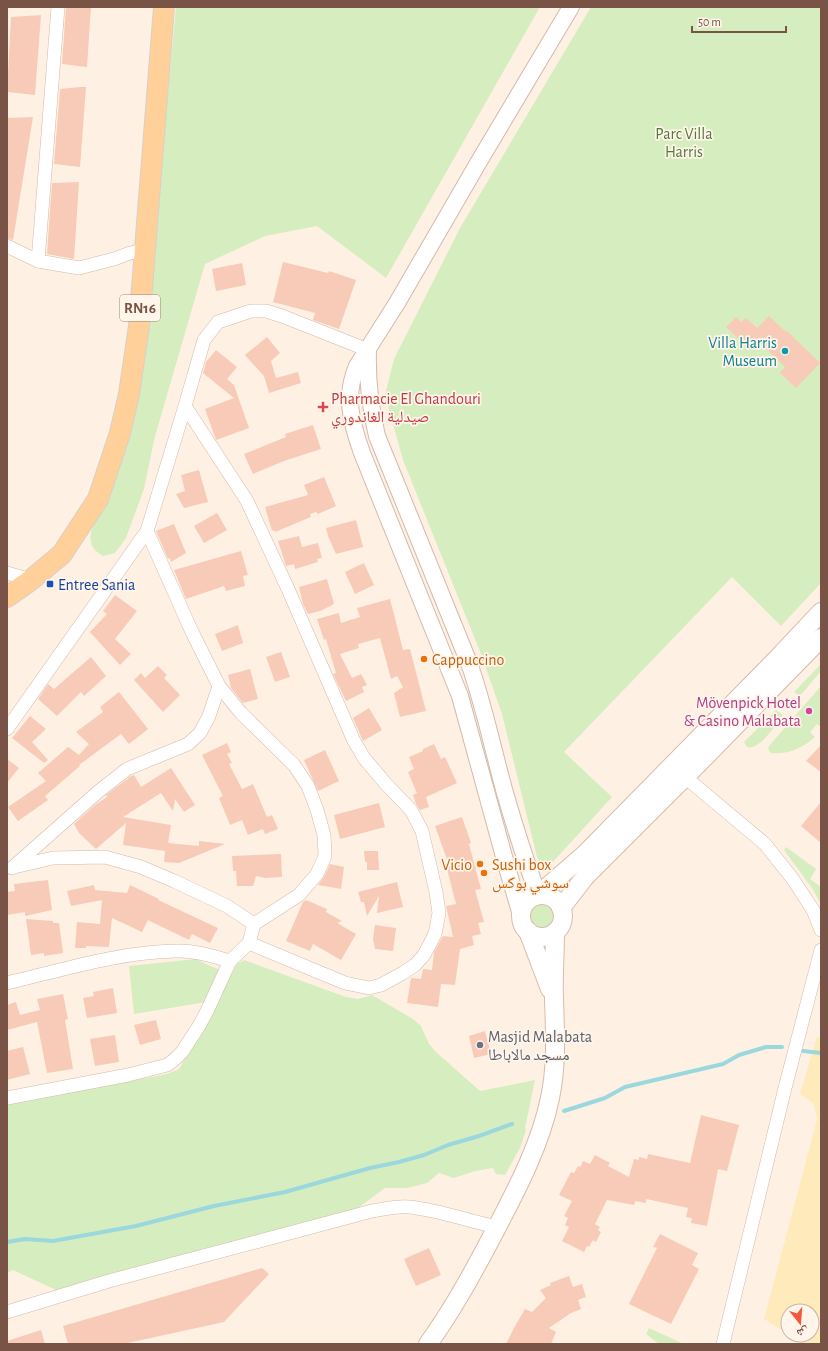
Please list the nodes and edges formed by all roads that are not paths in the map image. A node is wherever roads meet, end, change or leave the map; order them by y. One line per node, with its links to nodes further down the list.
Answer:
1 (58, 7): 6 (street)
2 (164, 7): 5 (main road, RN16)
3 (571, 7): 7 (street)
4 (7, 246): 6 (street)
5 (144, 250): 6 (street); 11 (main road, RN16)
6 (38, 261)
7 (368, 350): 8 (street); 19 (street); 21 (street)
8 (185, 406): 9 (street); 26 (street)
9 (147, 531): 15 (street); 16 (street)
10 (7, 572): 11 (street)
11 (31, 580): 12 (main road, RN16)
12 (7, 597)
13 (821, 612): 19 (main road)
14 (821, 638): 17 (main road)
15 (219, 686): 18 (street); 22 (street)
16 (7, 730)
17 (685, 777): 20 (main road); 23 (street)
18 (10, 869): 22 (street)
19 (538, 895): 20 (main road); 21 (main road)
20 (561, 908): 25 (main road)
21 (521, 915): 24 (main road)
22 (254, 924): 26 (street)
23 (821, 930)
24 (528, 931): 25 (main road); 30 (main road)
25 (555, 932): 30 (main road)
26 (249, 943): 28 (street)
27 (821, 950): 35 (street)
28 (230, 961): 29 (street); 31 (street)
29 (7, 983)
30 (554, 999): 32 (main road)
31 (7, 1098)
32 (497, 1227): 33 (street); 34 (main road)
33 (7, 1312)
34 (428, 1344)
35 (723, 1344)

